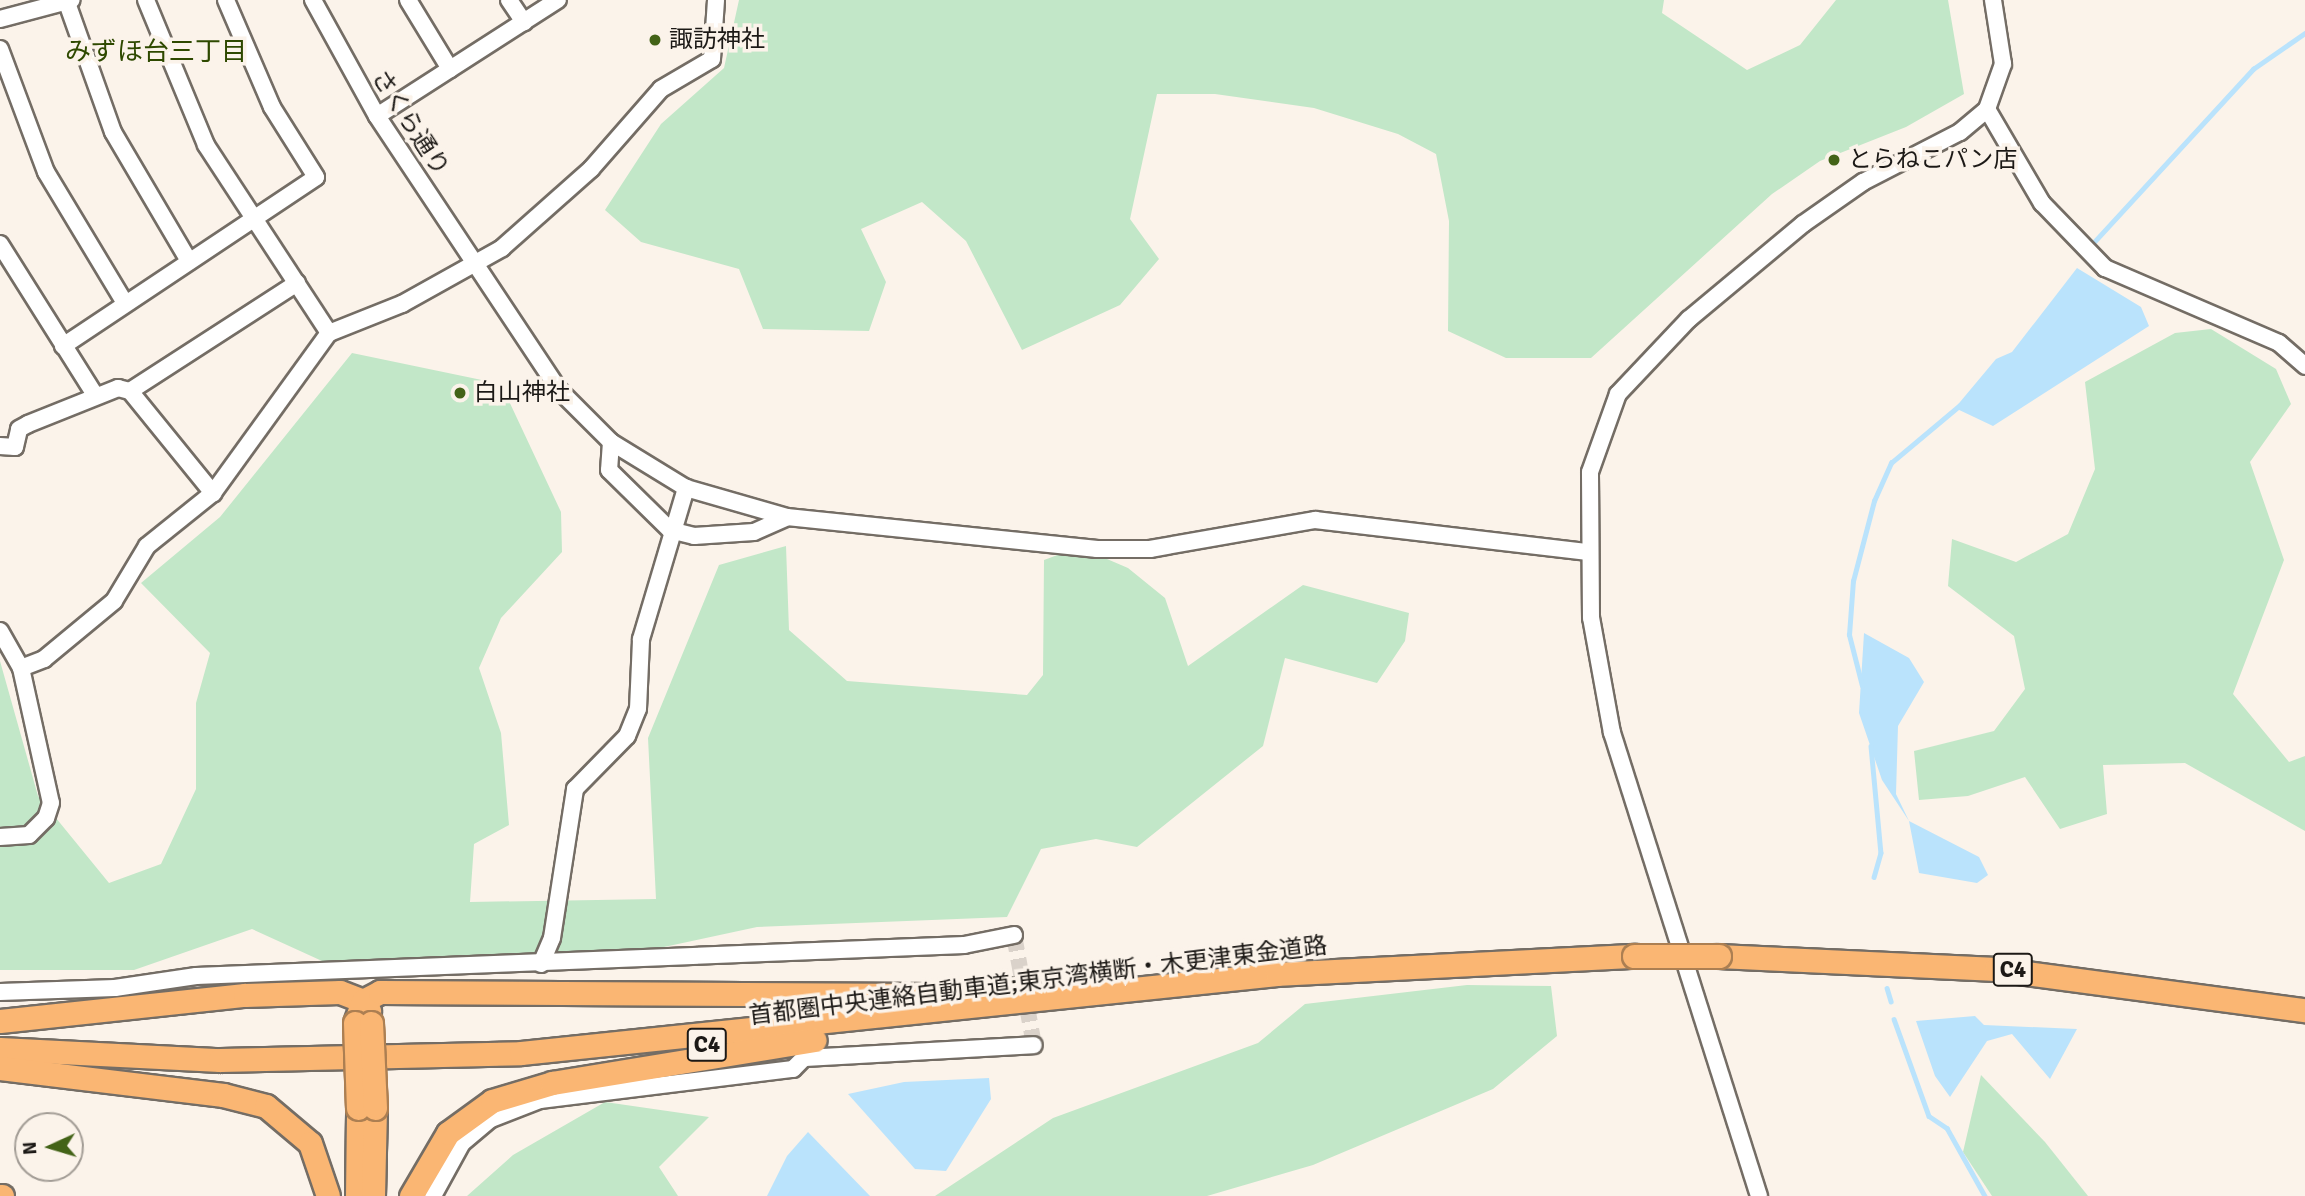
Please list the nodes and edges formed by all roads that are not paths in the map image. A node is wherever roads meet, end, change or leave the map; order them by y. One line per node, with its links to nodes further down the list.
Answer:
1 (146, 0): 16 (street)
2 (226, 0): 16 (street)
3 (313, 0): 15 (street, さくら通り)
4 (408, 0): 13 (street)
5 (509, 0): 11 (street)
6 (558, 0): 11 (street)
7 (716, 0): 19 (street)
8 (1993, 0): 14 (street)
9 (68, 1): 10 (street); 18 (street)
10 (0, 19)
11 (524, 22): 13 (street)
12 (0, 49): 21 (street)
13 (450, 69): 15 (street)
14 (1987, 109): 24 (street); 33 (street)
15 (377, 116): 19 (street, さくら通り)
16 (254, 219): 18 (street); 20 (street)
17 (2, 251): 23 (street)
18 (189, 261): 21 (street)
19 (478, 265): 22 (street); 27 (street, さくら通り)
20 (297, 283): 22 (street); 25 (street)
21 (125, 303): 23 (street)
22 (329, 333): 30 (street)
23 (63, 346): 26 (street)
24 (2305, 366)
25 (130, 391): 26 (street); 30 (street)
26 (94, 393): 28 (street)
27 (611, 442): 29 (street, さくら通り); 32 (street)
28 (0, 446)
29 (686, 488): 31 (street, さくら通り); 32 (street)
30 (213, 492): 35 (street)
31 (787, 517): 32 (street); 33 (street, さくら通り)
32 (670, 530): 38 (street)
33 (1586, 552): 56 (street)
34 (0, 631): 35 (street)
35 (22, 668): 36 (street)
36 (0, 837)
37 (1014, 936): 38 (street)
38 (541, 964): 41 (street)
39 (1411, 965): 40 (highway, 首都圏中央連絡自動車道;東京湾横断・木更津東金道路 / C4); 43 (highway, 首都圏中央連絡自動車道;東京湾横断・木更津東金道路 / C4, bridge); 45 (highway, 首都圏中央連絡自動車道;東京湾横断・木更津東金道路 / C4)
40 (1277, 974): 42 (highway); 47 (highway, 首都圏中央連絡自動車道;東京湾横断・木更津東金道路 / C4)
41 (0, 992)
42 (363, 1000): 44 (highway); 50 (highway, bridge)
43 (2305, 1010)
44 (0, 1021)
45 (879, 1028): 48 (highway, 首都圏中央連絡自動車道;東京湾横断・木更津東金道路 / C4); 54 (highway)
46 (1034, 1045): 55 (street)
47 (0, 1049)
48 (0, 1058)
49 (0, 1068): 51 (highway)
50 (367, 1108): 52 (highway); 53 (highway)
51 (328, 1196)
52 (357, 1196)
53 (373, 1196)
54 (411, 1196)
55 (433, 1196)
56 (1759, 1196)

